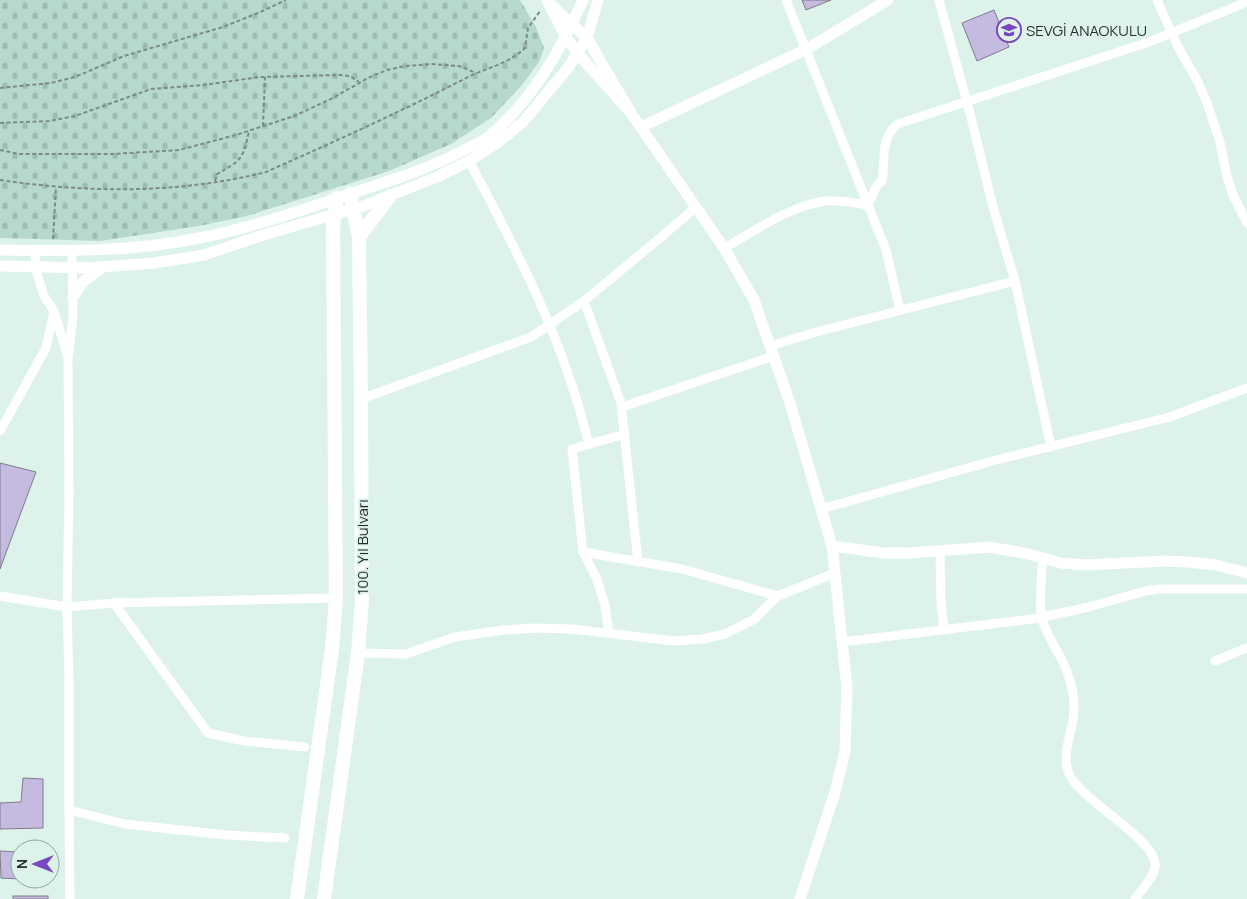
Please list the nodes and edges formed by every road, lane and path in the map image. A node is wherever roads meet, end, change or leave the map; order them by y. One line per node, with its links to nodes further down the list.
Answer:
1 (286, 0): 19 (path)
2 (546, 0): 10 (street); 12 (street); 16 (path)
3 (583, 0): 10 (street)
4 (598, 0): 13 (street)
5 (786, 0): 14 (street)
6 (888, 0): 14 (street)
7 (939, 0): 20 (street)
8 (1156, 0): 11 (street)
9 (1247, 2): 11 (street)
10 (572, 24): 12 (street); 13 (street)
11 (1171, 33): 20 (street); 38 (street)
12 (566, 37): 15 (street); 31 (street)
13 (587, 38): 15 (street); 21 (street)
14 (807, 49): 24 (street); 34 (street)
15 (577, 53): 21 (street); 27 (street)
16 (476, 73): 18 (path); 29 (path)
17 (265, 77): 18 (path); 22 (path); 23 (path)
18 (360, 82): 23 (path)
19 (0, 88)
20 (967, 103): 34 (street); 49 (street)
21 (631, 113): 24 (street)
22 (0, 123)
23 (263, 126): 25 (path)
24 (641, 127): 35 (street)
25 (250, 131): 26 (path); 29 (path)
26 (0, 150)
27 (469, 161): 32 (street); 54 (street)
28 (0, 180): 30 (path)
29 (215, 182): 30 (path)
30 (56, 187): 43 (path)
31 (350, 194): 33 (street); 36 (main road, 100. Yıl Bulvarı)
32 (390, 196): 36 (street); 39 (main road)
33 (336, 198): 37 (main road, 100. Yıl Bulvarı); 44 (street)
34 (868, 205): 40 (street); 52 (street)
35 (696, 207): 40 (street); 51 (street)
36 (353, 209): 37 (street); 39 (main road, 100. Yıl Bulvarı)
37 (334, 214): 46 (street); 75 (main road, 100. Yıl Bulvarı)
38 (1247, 223)
39 (358, 237): 58 (main road, 100. Yıl Bulvarı)
40 (724, 248): 55 (street)
41 (0, 250): 42 (street)
42 (36, 250): 43 (street); 47 (street)
43 (52, 251): 44 (street)
44 (72, 251): 48 (street)
45 (0, 266): 47 (street)
46 (103, 266): 48 (street); 50 (street)
47 (35, 267): 48 (street); 53 (street)
48 (73, 268): 50 (street)
49 (1015, 281): 52 (street); 63 (street)
50 (73, 297): 56 (street)
51 (584, 301): 54 (street); 59 (street)
52 (900, 310): 55 (street)
53 (54, 311): 56 (street); 60 (street)
54 (550, 325): 58 (street); 62 (street)
55 (772, 351): 59 (street); 64 (street)
56 (68, 359): 77 (street)
57 (1247, 388): 63 (street)
58 (361, 399): 83 (main road, 100. Yıl Bulvarı)
59 (622, 408): 61 (street)
60 (0, 430)
61 (625, 434): 62 (street); 69 (street)
62 (589, 445): 67 (street)
63 (1051, 447): 64 (street)
64 (822, 509): 65 (street)
65 (832, 546): 66 (street); 70 (street)
66 (940, 551): 68 (street); 79 (street)
67 (583, 552): 69 (street); 80 (street)
68 (1043, 558): 71 (street); 78 (street)
69 (638, 562): 74 (street)
70 (835, 573): 74 (street); 81 (street)
71 (1247, 573)
72 (1247, 589): 78 (street)
73 (0, 596): 77 (street)
74 (778, 596): 80 (street)
75 (336, 598): 76 (street); 89 (main road, 100. Yıl Bulvarı)
76 (114, 604): 77 (street); 85 (street)
77 (66, 607): 86 (street)
78 (1041, 617): 79 (street); 92 (street)
79 (944, 630): 81 (street)
80 (610, 633): 83 (street)
81 (842, 642): 91 (street)
82 (1247, 648): 84 (street)
83 (358, 654): 90 (main road, 100. Yıl Bulvarı)
84 (1215, 660)
85 (305, 747)
86 (69, 810): 87 (street); 88 (street)
87 (285, 838)
88 (70, 899)
89 (297, 899)
90 (324, 899)
91 (800, 899)
92 (1135, 899)

